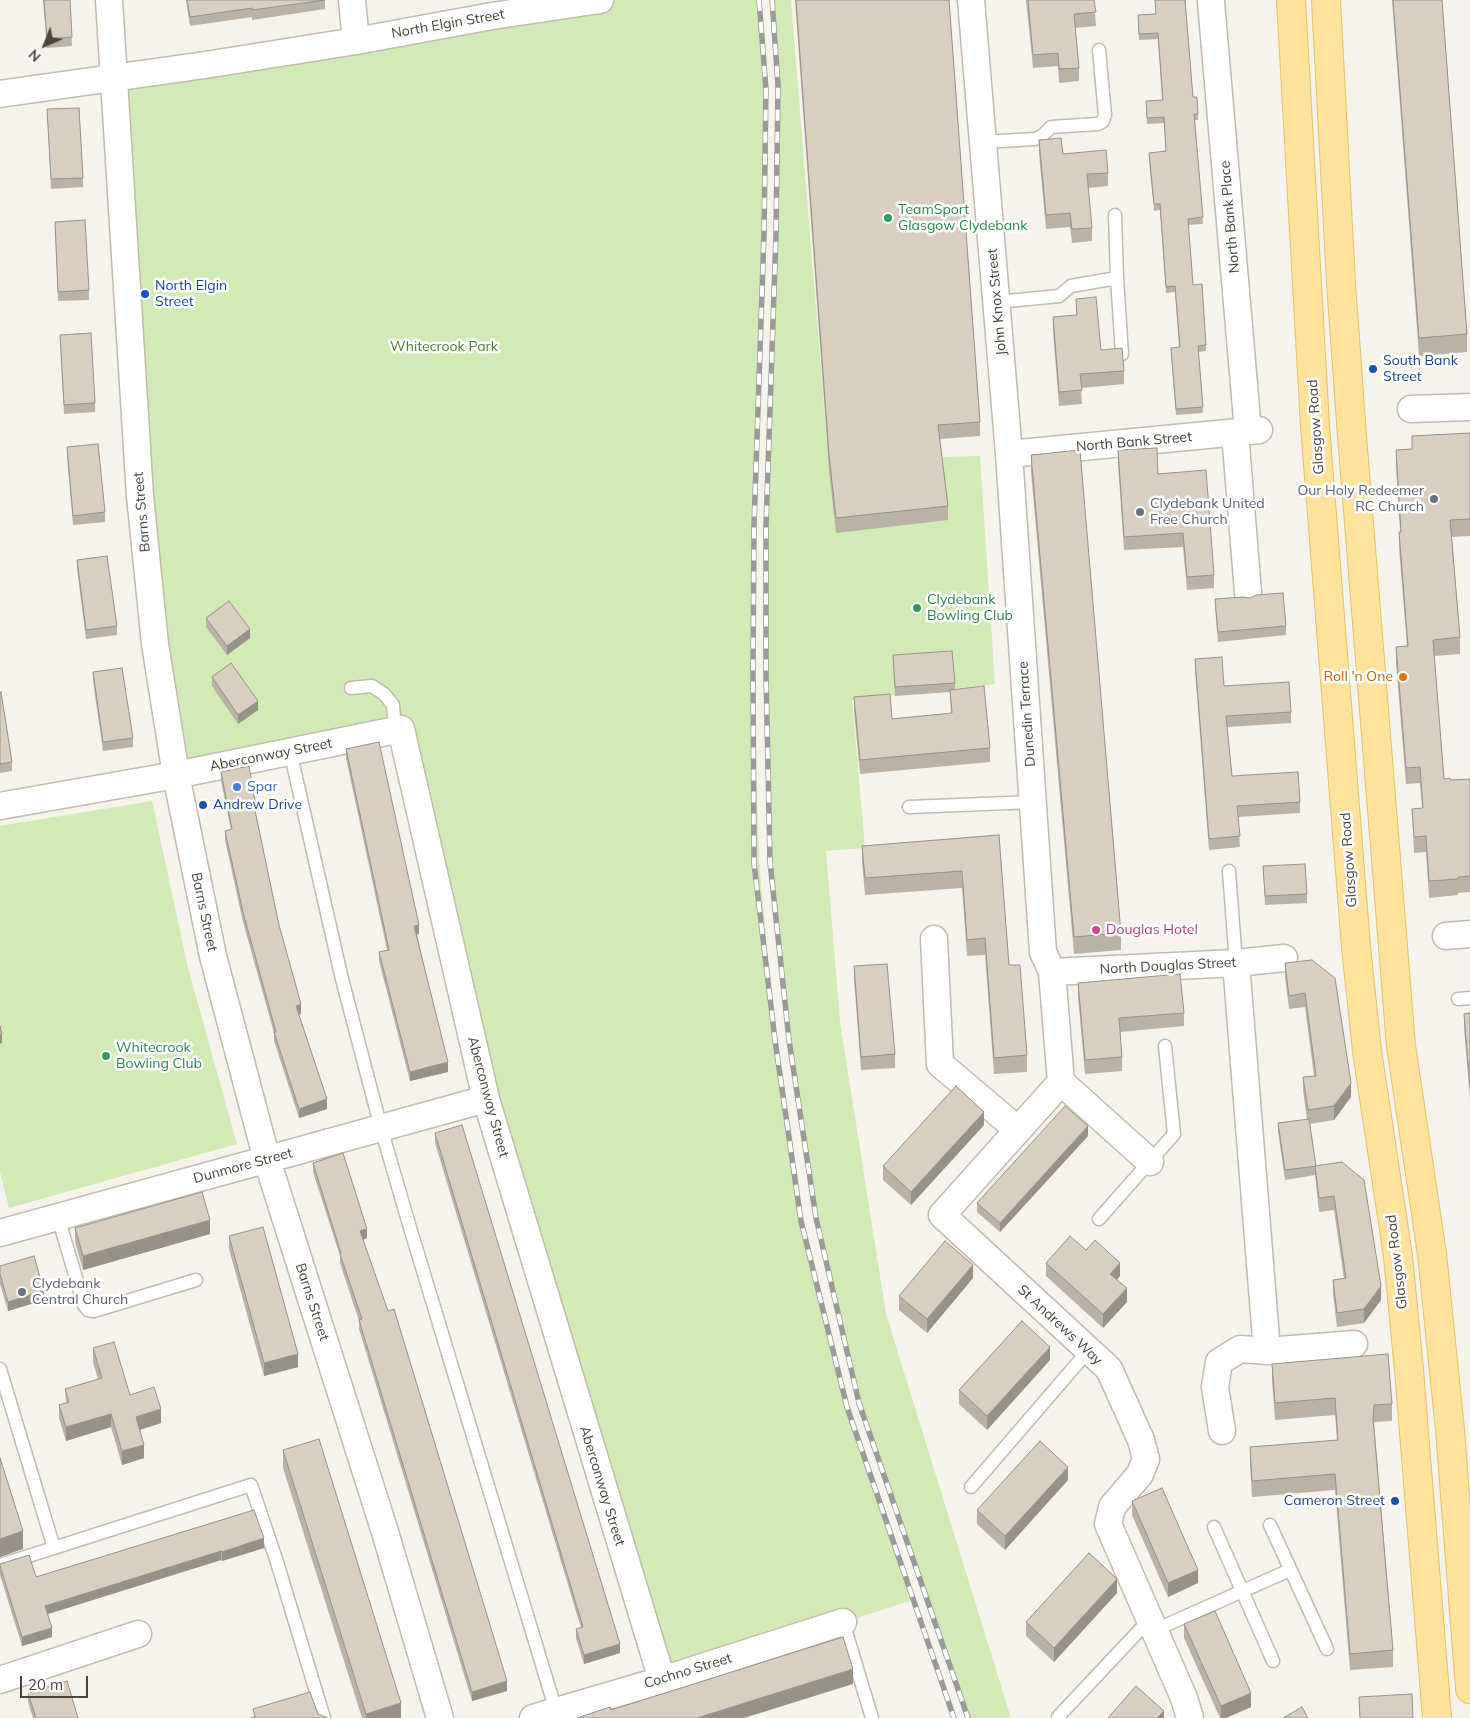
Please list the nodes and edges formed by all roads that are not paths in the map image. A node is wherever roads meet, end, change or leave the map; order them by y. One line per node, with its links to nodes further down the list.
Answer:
1 (109, 0): 11 (street, Barns Street)
2 (352, 0): 9 (street)
3 (600, 0): 8 (street, North Elgin Street)
4 (971, 0): 13 (street, John Knox Street)
5 (1291, 0): 72 (main road, Glasgow Road)
6 (1326, 0): 65 (main road)
7 (1211, 2): 20 (street, North Bank Place)
8 (490, 8): 9 (street, North Elgin Street)
9 (356, 41): 11 (street, North Elgin Street)
10 (1099, 50): 13 (lane)
11 (113, 78): 12 (street, North Elgin Street); 26 (street, Barns Street)
12 (0, 94)
13 (983, 142): 16 (street, John Knox Street)
14 (1115, 214): 15 (lane)
15 (1117, 278): 16 (lane); 17 (lane)
16 (997, 302): 21 (street, John Knox Street)
17 (1122, 354)
18 (1470, 407): 19 (street)
19 (1411, 409)
20 (1248, 432): 21 (street, North Bank Street); 22 (street, North Bank Place)
21 (1009, 454): 27 (street, Dunedin Terrace)
22 (1248, 592)
23 (352, 688): 24 (lane)
24 (394, 730): 25 (street, Aberconway Street); 37 (street, Aberconway Street)
25 (290, 751): 26 (street, Aberconway Street); 38 (lane)
26 (176, 774): 28 (street); 40 (street, Barns Street)
27 (1033, 802): 29 (lane); 34 (street, Dunedin Terrace)
28 (0, 806)
29 (909, 806)
30 (1229, 871): 33 (lane)
31 (934, 939): 39 (street)
32 (1284, 958): 33 (street, North Douglas Street)
33 (1236, 963): 34 (street, North Douglas Street); 48 (street)
34 (1052, 972): 36 (street)
35 (1165, 1046): 41 (lane)
36 (1060, 1082): 39 (street, St Andrews Way); 41 (street)
37 (486, 1099): 38 (street, Dunmore Street); 64 (street, Aberconway Street)
38 (381, 1128): 40 (street, Dunmore Street); 66 (lane)
39 (1018, 1130): 47 (street, St Andrews Way)
40 (267, 1160): 42 (street, Dunmore Street); 69 (street, Barns Street)
41 (1150, 1162): 43 (lane)
42 (58, 1217): 44 (street, Dunmore Street); 45 (lane)
43 (1099, 1220)
44 (0, 1233)
45 (196, 1280)
46 (1354, 1344): 48 (street)
47 (1088, 1351): 51 (lane); 59 (street, St Andrews Way)
48 (1267, 1351): 50 (street)
49 (0, 1369): 54 (lane)
50 (1222, 1431)
51 (971, 1486)
52 (1270, 1525): 56 (lane)
53 (1214, 1527): 57 (lane)
54 (54, 1548): 55 (lane); 68 (lane)
55 (0, 1565)
56 (1290, 1570): 57 (lane); 61 (lane)
57 (1242, 1592): 59 (lane); 62 (lane)
58 (842, 1622): 64 (street, Cochno Street); 70 (lane)
59 (1152, 1625): 67 (lane); 71 (street, St Andrews Way)
60 (138, 1634): 63 (street)
61 (1327, 1649)
62 (1273, 1661)
63 (0, 1680)
64 (662, 1680): 66 (street, Cochno Street)
65 (1470, 1689)
66 (544, 1715)
67 (1058, 1717)
68 (324, 1718)
69 (440, 1718)
70 (872, 1718)
71 (1190, 1718)
72 (1436, 1718)

